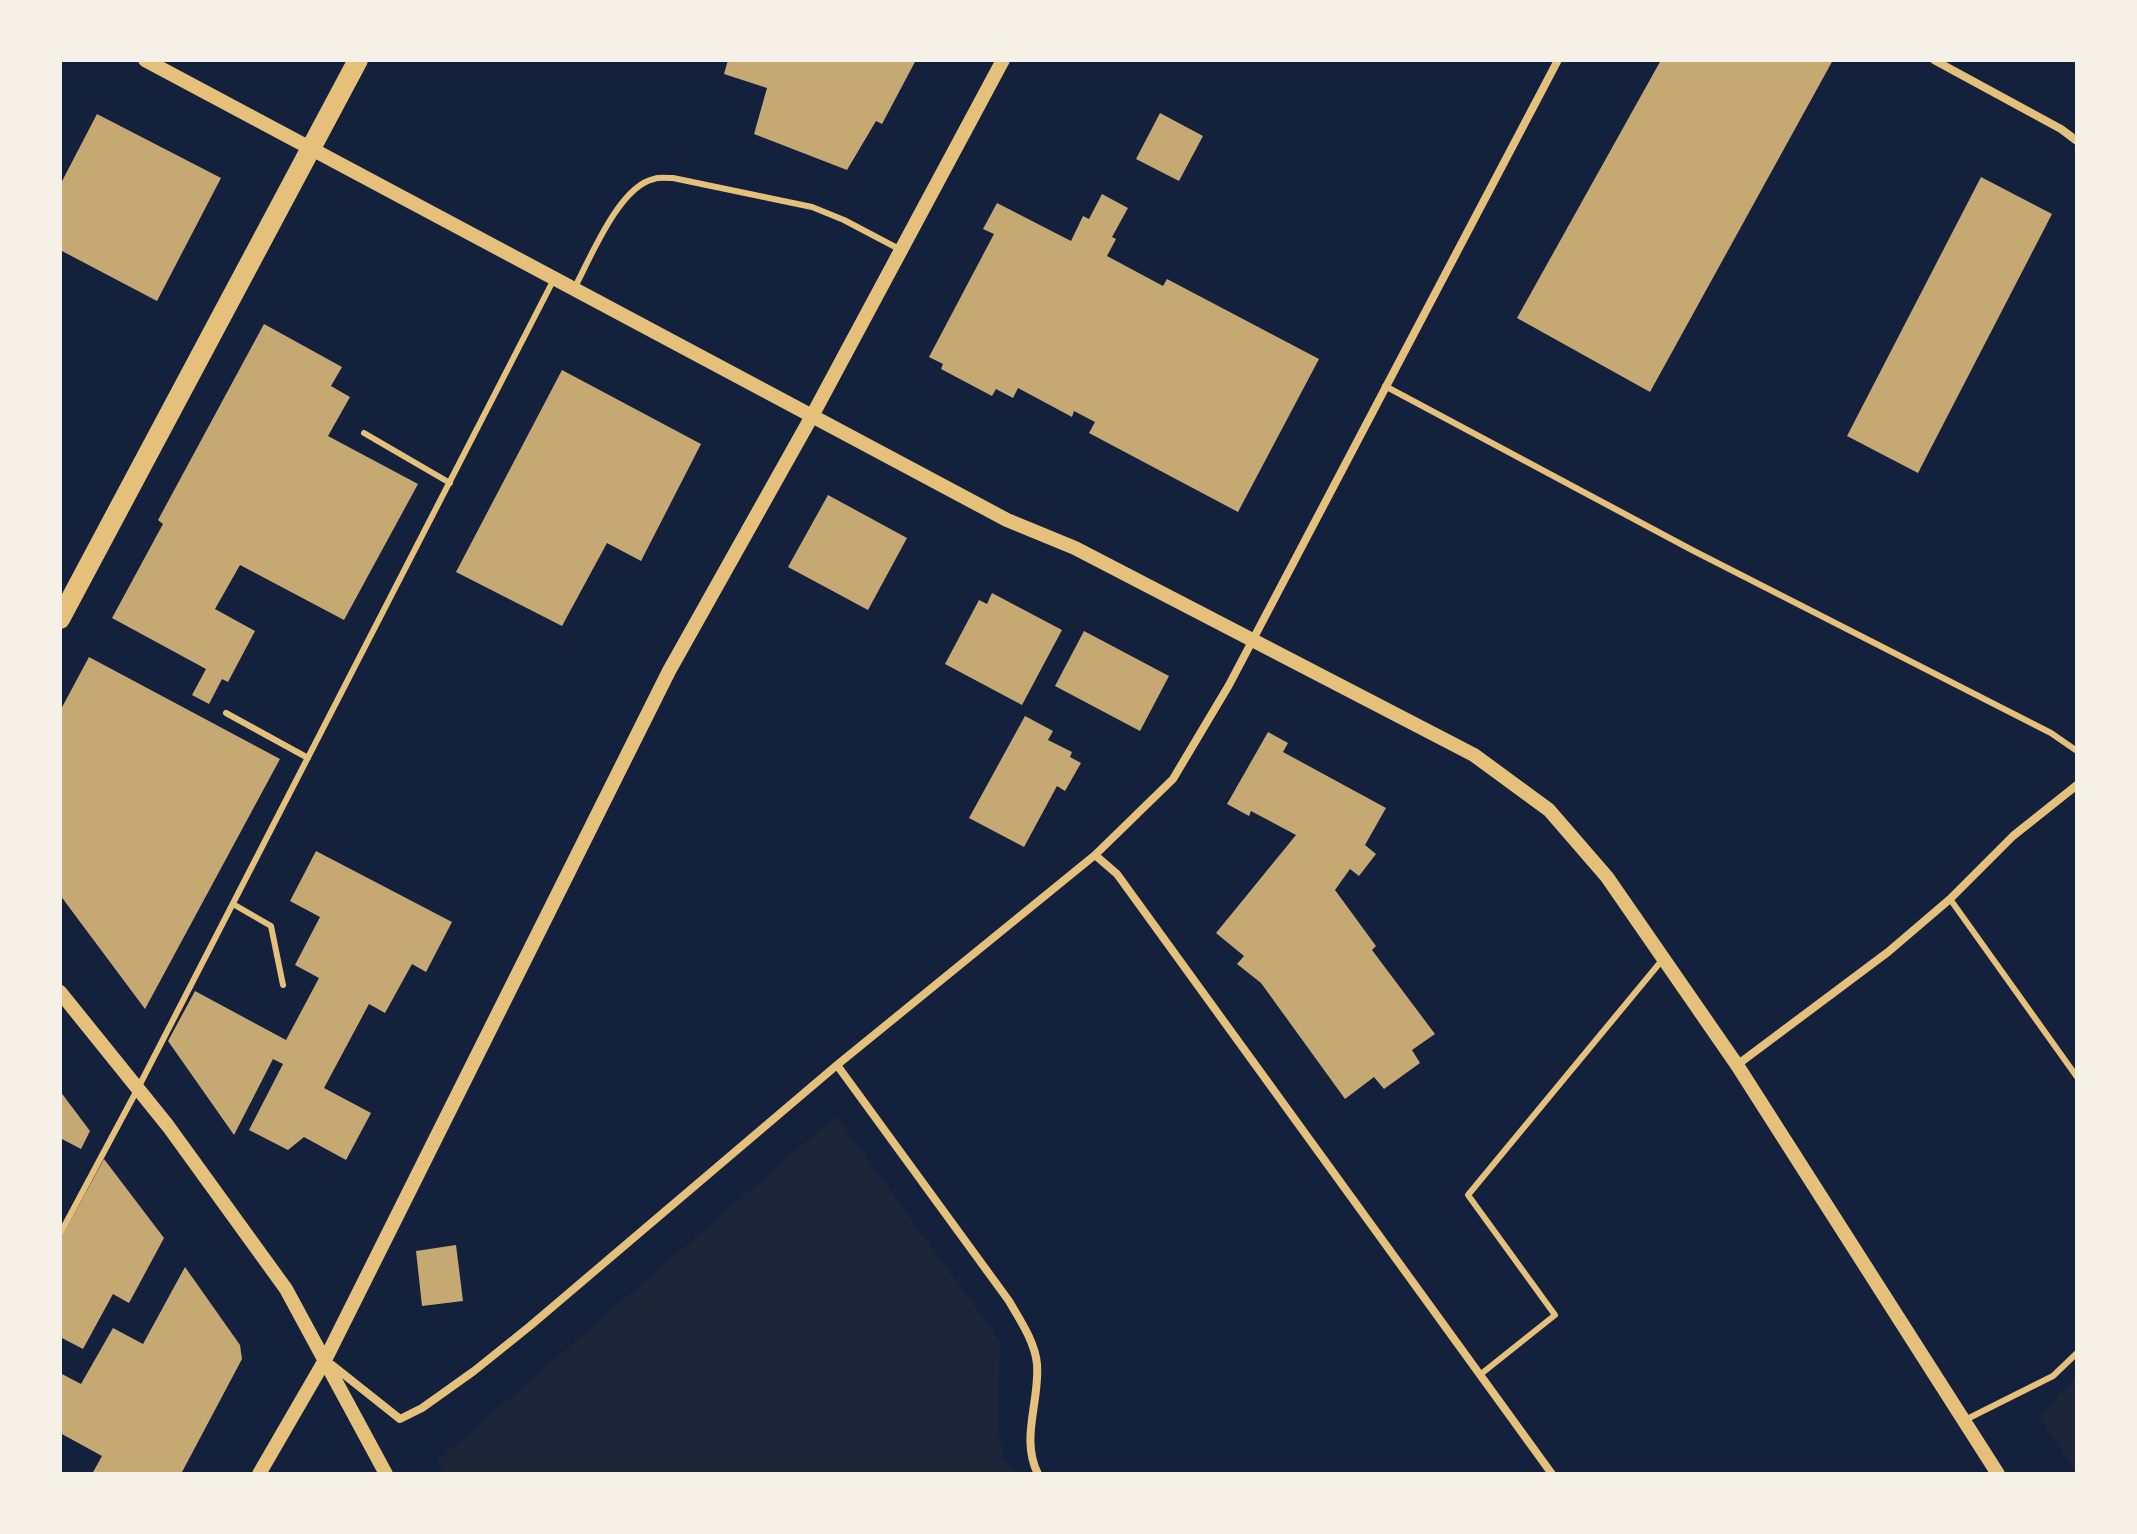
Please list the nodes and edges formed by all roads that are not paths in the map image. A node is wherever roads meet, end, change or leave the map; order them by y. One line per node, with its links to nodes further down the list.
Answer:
1 (145, 60): 7 (street)
2 (358, 60): 7 (main road)
3 (1003, 60): 8 (street)
4 (1558, 60): 11 (street)
5 (1934, 60): 6 (street)
6 (2077, 141)
7 (310, 150): 9 (street); 15 (main road)
8 (901, 250): 10 (lane); 12 (street)
9 (554, 279): 10 (street); 14 (lane)
10 (574, 289): 12 (street)
11 (1385, 386): 16 (street); 18 (lane)
12 (812, 416): 16 (street); 33 (street)
13 (364, 433): 14 (lane)
14 (450, 483): 19 (lane)
15 (60, 619)
16 (1253, 640): 21 (street); 24 (street)
17 (226, 713): 19 (lane)
18 (2077, 751)
19 (308, 758): 23 (lane)
20 (2077, 785): 22 (street)
21 (1095, 855): 27 (street); 34 (street)
22 (1950, 899): 28 (street); 29 (lane)
23 (233, 904): 25 (lane); 30 (lane)
24 (1664, 957): 28 (street); 34 (lane)
25 (283, 985)
26 (60, 992): 30 (street)
27 (837, 1065): 33 (street); 38 (street)
28 (1737, 1065): 35 (street)
29 (2077, 1077)
30 (137, 1090): 31 (lane); 33 (street)
31 (60, 1234)
32 (2077, 1353): 35 (lane)
33 (325, 1360): 36 (street); 37 (street)
34 (1481, 1374): 39 (street)
35 (1965, 1420): 40 (street)
36 (259, 1474)
37 (386, 1474)
38 (1038, 1474)
39 (1552, 1474)
40 (1998, 1474)

